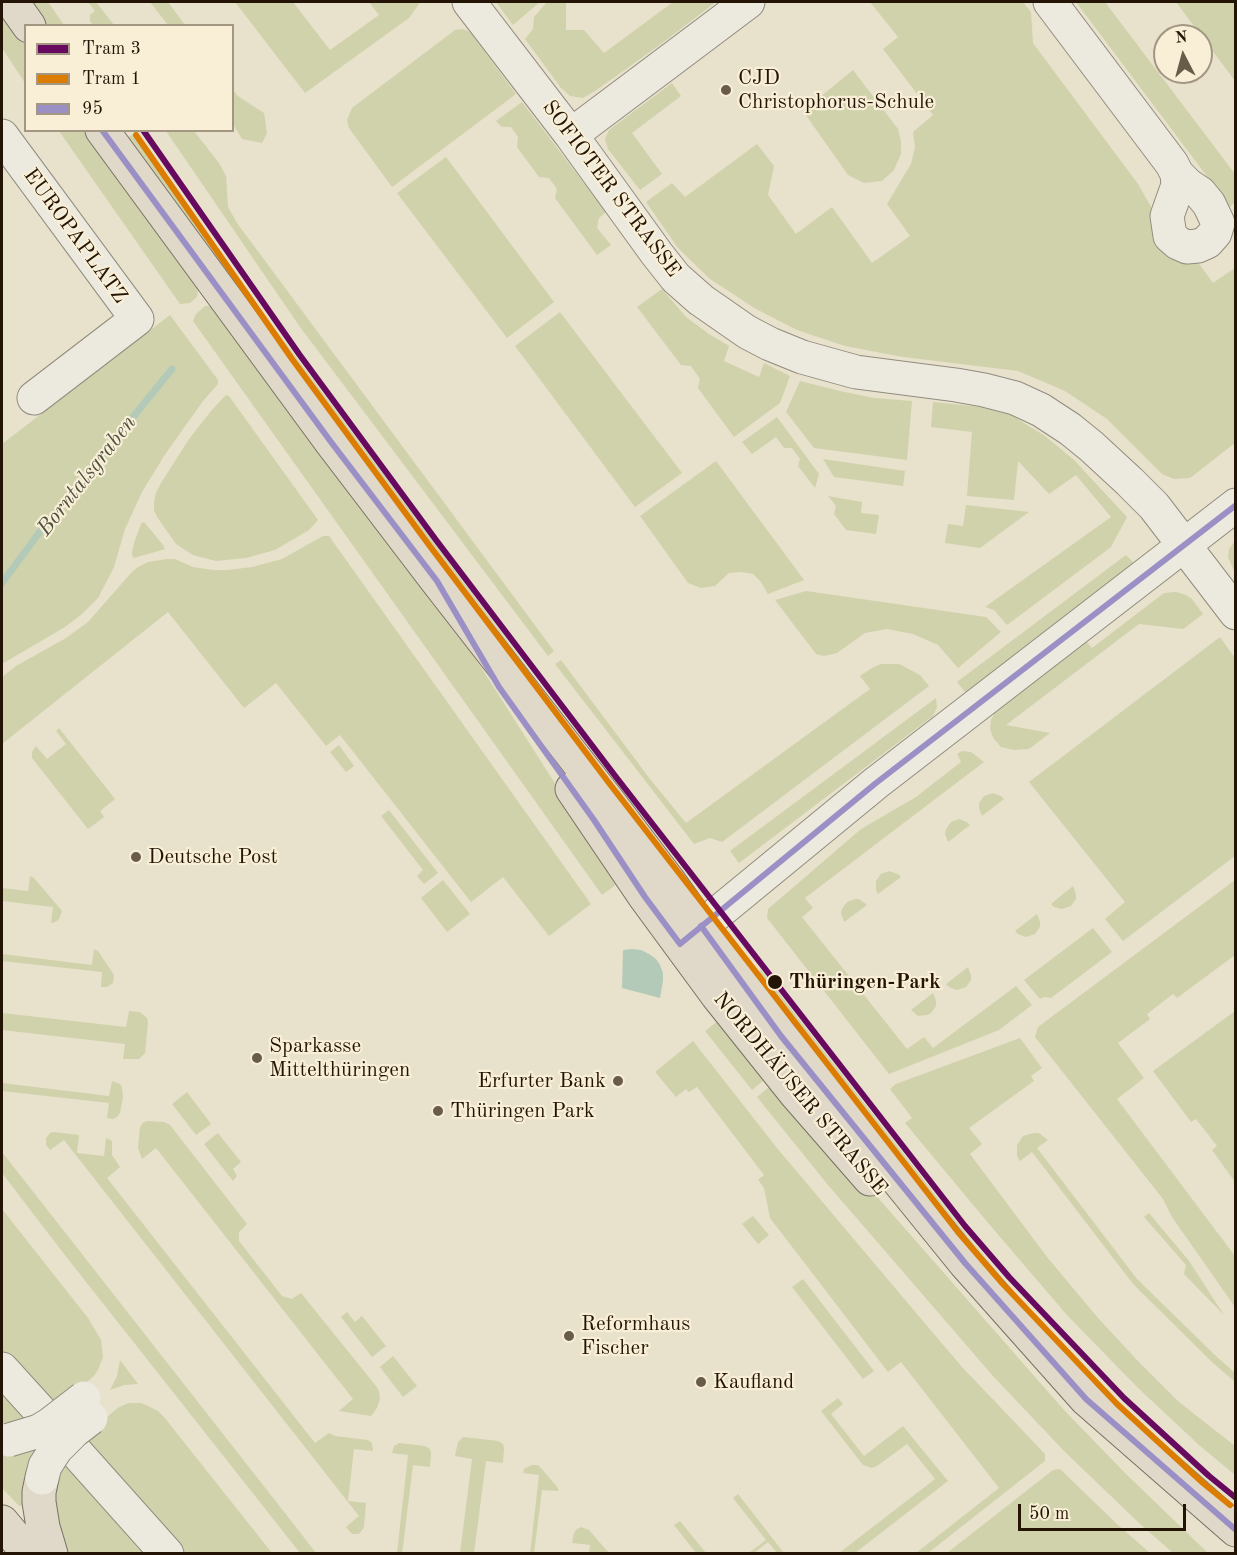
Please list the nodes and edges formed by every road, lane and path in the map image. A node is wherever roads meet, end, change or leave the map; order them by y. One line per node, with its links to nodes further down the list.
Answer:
1 (12, 2): 5 (main road)
2 (469, 2): 7 (street, SOFIOTER STRASSE)
3 (748, 2): 7 (street)
4 (1050, 2): 9 (street)
5 (28, 24)
6 (103, 132): 14 (main road, NORDHÄUSER STRASSE)
7 (571, 135): 12 (street, SOFIOTER STRASSE)
8 (2, 136): 10 (street, EUROPAPLATZ)
9 (1177, 174)
10 (34, 398)
11 (1236, 505): 12 (street)
12 (1182, 546): 13 (street, SOFIOTER STRASSE); 14 (street)
13 (1236, 613)
14 (690, 935): 21 (main road, NORDHÄUSER STRASSE); 25 (main road, NORDHÄUSER STRASSE)
15 (2, 1369): 16 (street)
16 (40, 1412)
17 (5, 1441): 19 (street, bridge)
18 (75, 1451): 24 (street)
19 (42, 1478): 23 (main road)
20 (2, 1522): 22 (main road)
21 (1236, 1530)
22 (29, 1554)
23 (51, 1554)
24 (167, 1554)
25 (1229, 1554)

